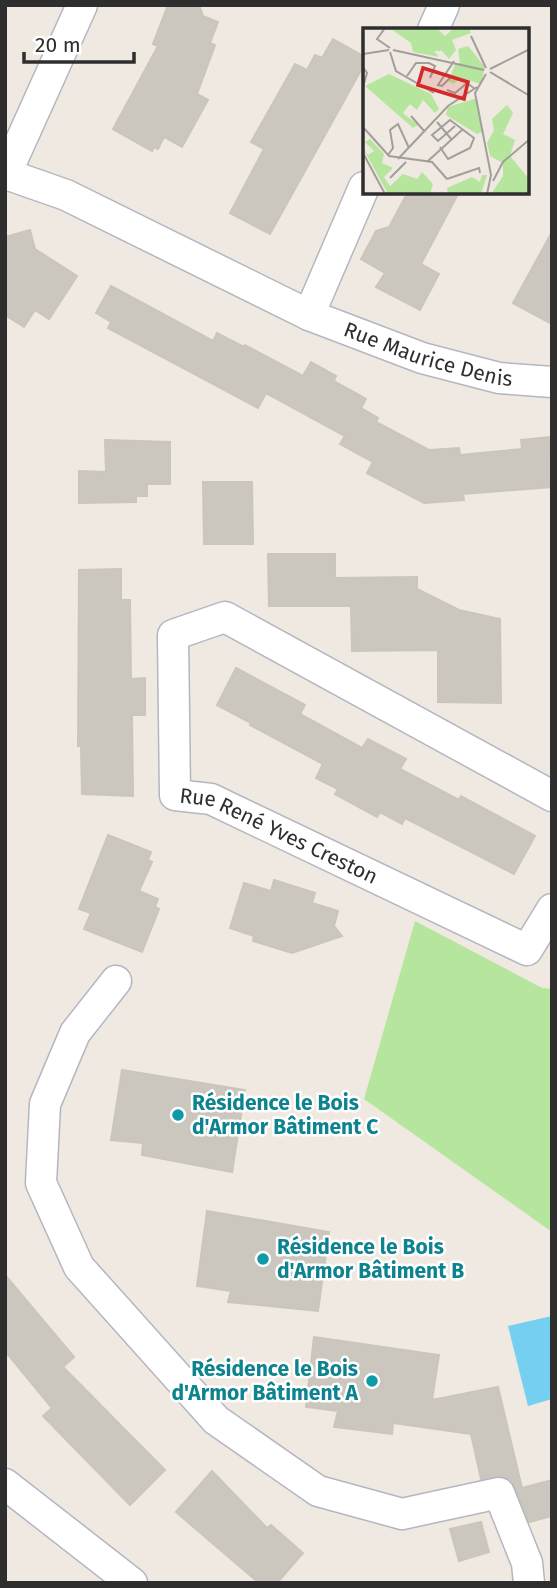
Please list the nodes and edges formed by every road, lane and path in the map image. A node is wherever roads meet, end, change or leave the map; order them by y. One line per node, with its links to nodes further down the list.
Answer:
1 (82, 5): 4 (street)
2 (444, 5): 3 (street)
3 (434, 28)
4 (6, 175): 6 (street, Rue Maurice Denis)
5 (363, 192): 6 (street)
6 (309, 315): 7 (street, Rue Maurice Denis)
7 (552, 382)
8 (552, 796): 9 (street, Rue René Yves Creston)
9 (552, 909)
10 (116, 981): 13 (street)
11 (5, 1484): 12 (street)
12 (132, 1583)
13 (529, 1583)

